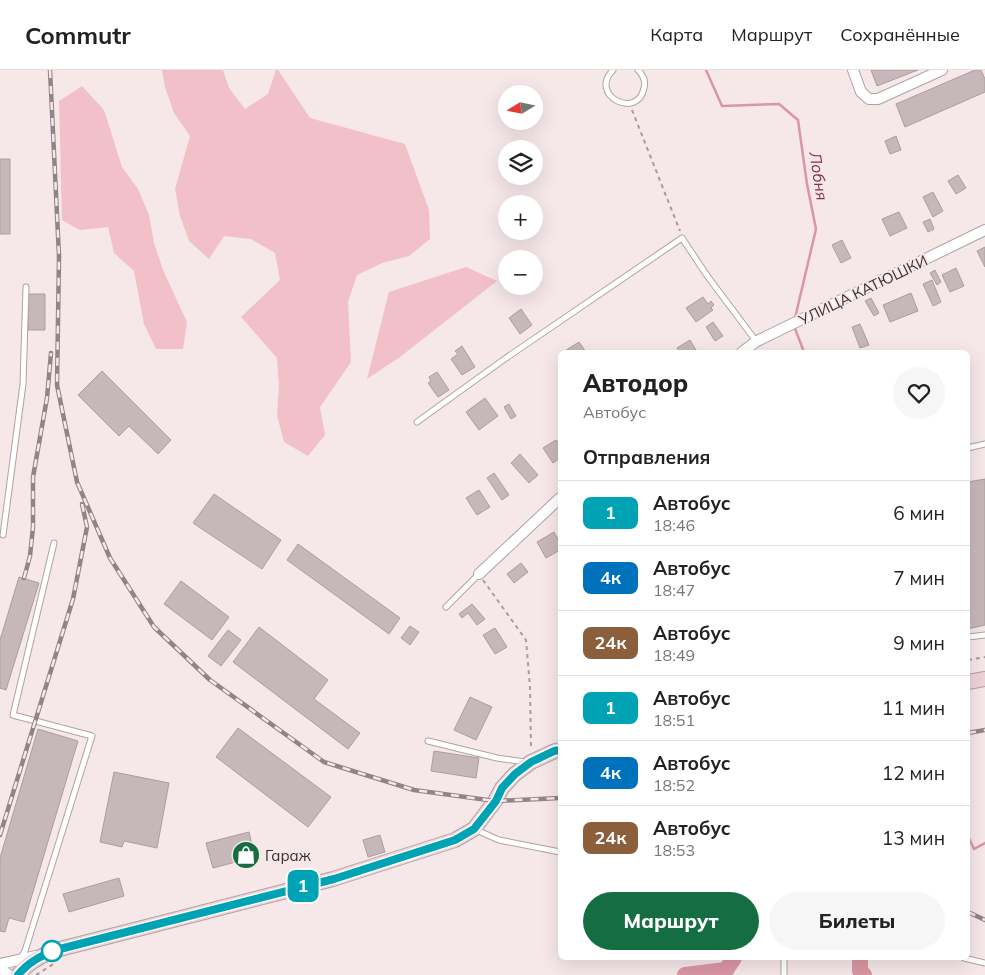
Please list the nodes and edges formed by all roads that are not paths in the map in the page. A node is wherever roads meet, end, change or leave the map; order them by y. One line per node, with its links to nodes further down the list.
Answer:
1 (613, 70): 2 (lane)
2 (638, 70)
3 (853, 70): 4 (street)
4 (942, 70)
5 (985, 230): 7 (street, УЛИЦА КАТЮШКИ)
6 (26, 287): 13 (lane)
7 (757, 341): 8 (street, УЛИЦА КАТЮШКИ); 9 (lane)
8 (745, 350)
9 (417, 422)
10 (985, 444): 11 (lane)
11 (970, 448)
12 (558, 500): 16 (street)
13 (1, 534): 14 (lane)
14 (0, 542)
15 (54, 543): 29 (lane)
16 (479, 574): 17 (lane)
17 (446, 608)
18 (985, 635): 19 (lane)
19 (970, 638)
20 (985, 679): 21 (main road)
21 (970, 682)
22 (428, 741): 24 (lane)
23 (558, 750): 24 (main road)
24 (531, 762): 25 (main road)
25 (474, 829): 26 (lane); 27 (main road)
26 (558, 852)
27 (60, 949): 29 (street); 35 (main road)
28 (970, 959): 31 (lane)
29 (20, 960): 32 (street)
30 (784, 960): 36 (lane)
31 (985, 963)
32 (0, 964)
33 (0, 968): 34 (street)
34 (9, 975)
35 (18, 975)
36 (784, 975)

